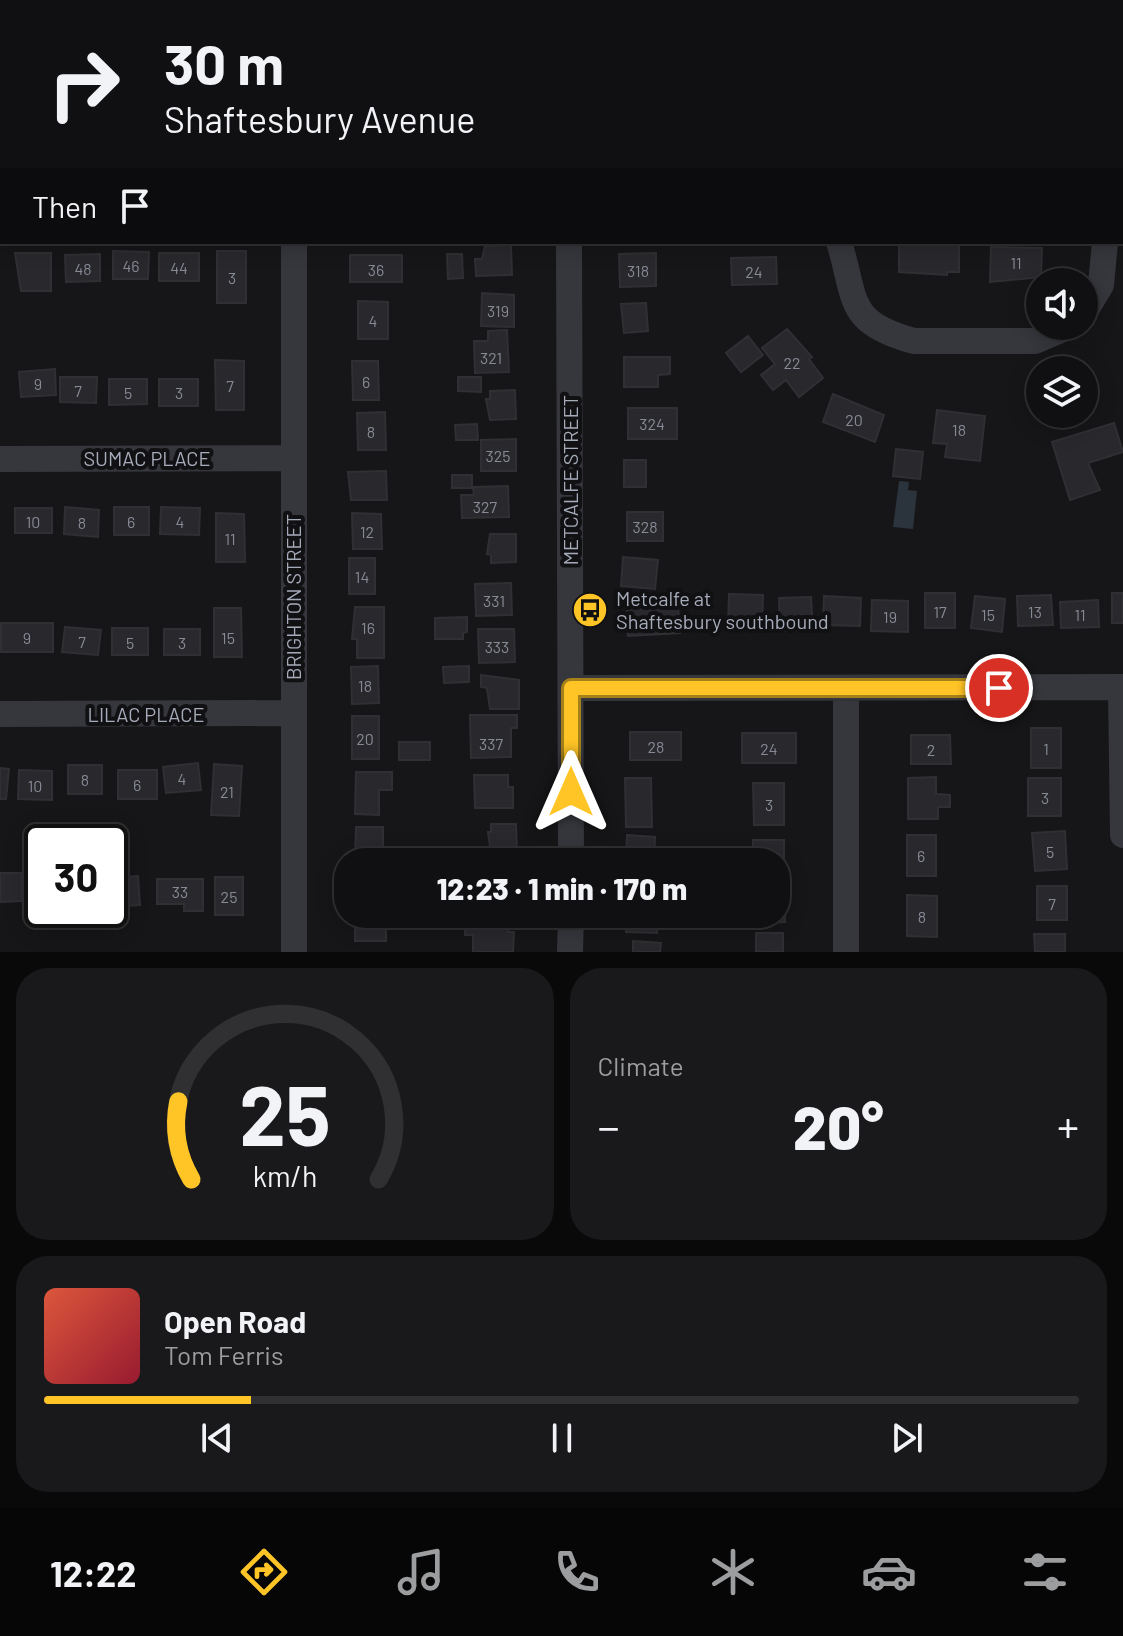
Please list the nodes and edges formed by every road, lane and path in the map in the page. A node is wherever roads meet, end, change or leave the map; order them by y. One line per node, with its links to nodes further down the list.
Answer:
1 (294, 244): 7 (street, BRIGHTON STREET)
2 (569, 244): 10 (street, METCALFE STREET)
3 (839, 244): 6 (street)
4 (1105, 244): 5 (street)
5 (1098, 290)
6 (1037, 340)
7 (293, 458): 8 (street, SUMAC PLACE); 12 (street, BRIGHTON STREET)
8 (0, 459)
9 (1122, 687): 11 (street); 14 (street)
10 (571, 688): 11 (street); 15 (street, METCALFE STREET)
11 (846, 688): 19 (street)
12 (292, 713): 13 (street, LILAC PLACE); 17 (street, BRIGHTON STREET)
13 (0, 714)
14 (1123, 835)
15 (571, 848)
16 (571, 928): 18 (street)
17 (294, 952)
18 (570, 952)
19 (846, 952)

